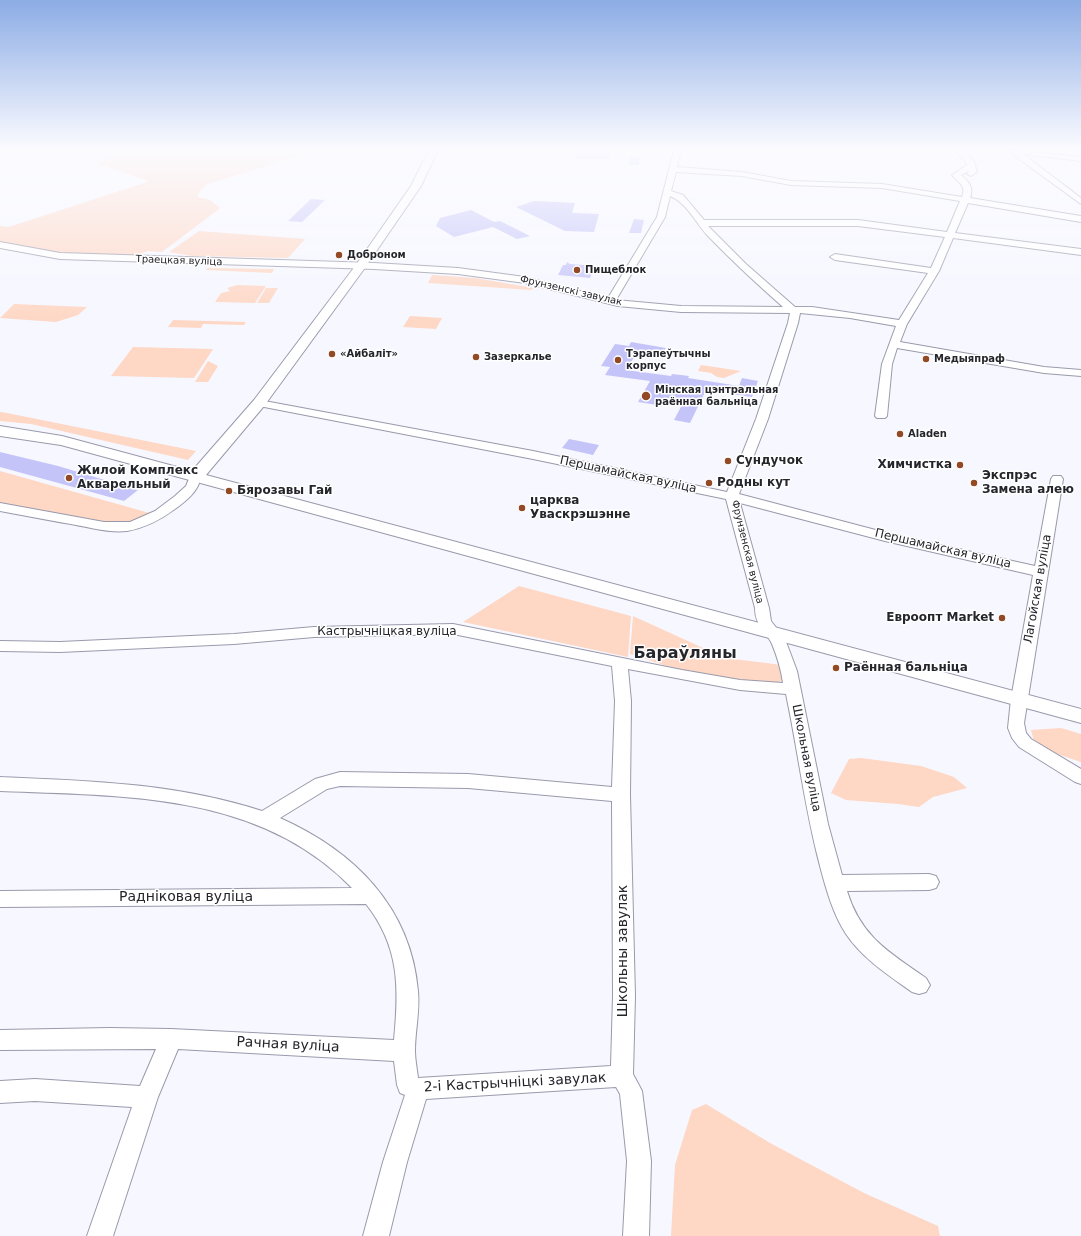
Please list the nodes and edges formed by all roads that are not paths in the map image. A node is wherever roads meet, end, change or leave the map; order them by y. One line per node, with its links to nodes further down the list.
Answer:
1 (401, 208): 12 (main road)
2 (664, 208): 14 (street)
3 (689, 208): 7 (street)
4 (962, 208): 8 (street)
5 (1012, 208): 6 (street)
6 (1081, 219)
7 (701, 223): 8 (street); 15 (street)
8 (949, 236): 10 (street); 13 (street)
9 (0, 245): 12 (street, Траецкая вуліца)
10 (1081, 252)
11 (835, 257): 13 (street)
12 (360, 266): 14 (street, Фрунзенскі завулак); 19 (main road)
13 (934, 271): 16 (street)
14 (610, 302): 15 (street, Фрунзенскі завулак)
15 (794, 310): 16 (street, Фрунзенскі завулак); 24 (street, Фрунзенская вуліца)
16 (902, 324): 17 (street)
17 (894, 344): 18 (street); 20 (street)
18 (1081, 373)
19 (259, 403): 22 (main road); 24 (street, Першамайская вуліца)
20 (881, 416)
21 (0, 431): 22 (main road)
22 (195, 477): 25 (street); 27 (main road)
23 (1057, 479): 26 (street, Лагойская вуліца)
24 (732, 497): 26 (street, Першамайская вуліца); 27 (street, Фрунзенская вуліца)
25 (0, 508)
26 (1041, 572): 31 (street, Лагойская вуліца)
27 (774, 634): 30 (street, Школьная вуліца); 31 (main road)
28 (0, 646): 29 (street, Кастрычніцкая вуліца)
29 (620, 662): 30 (street, Кастрычніцкая вуліца); 37 (street, Школьны завулак)
30 (793, 689): 40 (street, Школьная вуліца)
31 (1019, 699): 32 (main road); 33 (street)
32 (1081, 716)
33 (1049, 758): 34 (street); 35 (street)
34 (1081, 766)
35 (1081, 777)
36 (0, 784): 38 (street, 2-і Кастрычніцкі завулак)
37 (622, 795): 38 (street); 47 (street, Школьны завулак)
38 (264, 819): 41 (street, 2-і Кастрычніцкі завулак)
39 (929, 882): 40 (street)
40 (834, 883): 43 (street, Школьная вуліца)
41 (372, 896): 42 (street, Радніковая вуліца); 46 (street, 2-і Кастрычніцкі завулак)
42 (0, 899)
43 (919, 985)
44 (171, 1039): 45 (street, Рачная вуліца); 46 (street, Рачная вуліца); 50 (street)
45 (0, 1040)
46 (404, 1051): 48 (street, 2-і Кастрычніцкі завулак)
47 (622, 1076): 48 (street, 2-і Кастрычніцкі завулак); 53 (street, Школьны завулак)
48 (418, 1089): 52 (street)
49 (0, 1092): 50 (street)
50 (147, 1097): 51 (street)
51 (100, 1236)
52 (376, 1236)
53 (636, 1236)

